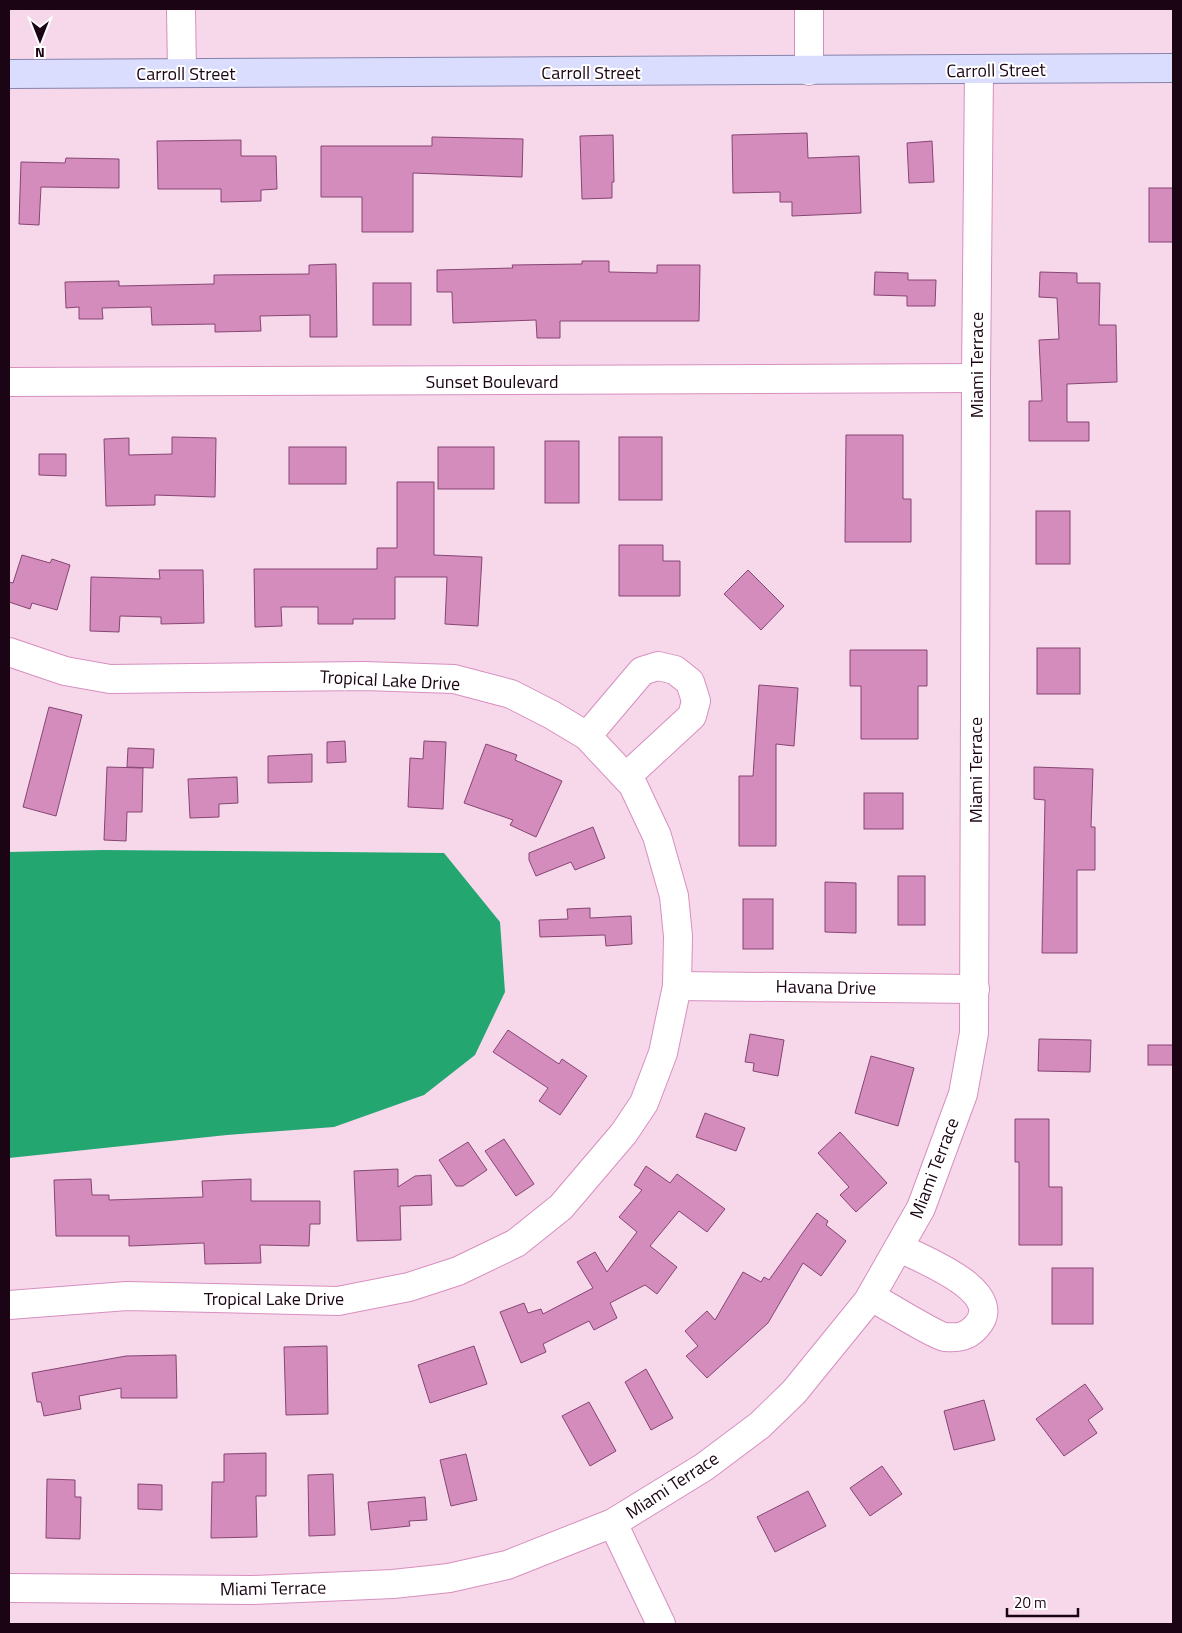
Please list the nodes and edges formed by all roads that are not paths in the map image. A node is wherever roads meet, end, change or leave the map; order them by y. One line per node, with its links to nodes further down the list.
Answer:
1 (181, 9): 6 (street)
2 (809, 9): 5 (street)
3 (1173, 68): 4 (main road, Carroll Street)
4 (979, 70): 5 (main road, Carroll Street); 8 (street, Miami Terrace)
5 (809, 71): 6 (main road, Carroll Street)
6 (182, 73): 7 (main road, Carroll Street)
7 (9, 74)
8 (976, 378): 9 (street, Sunset Boulevard); 14 (street, Miami Terrace)
9 (9, 382)
10 (9, 652): 11 (street, Tropical Lake Drive)
11 (587, 736): 12 (street, Tropical Lake Drive); 12 (street)
12 (626, 777): 13 (street, Tropical Lake Drive)
13 (677, 986): 14 (street, Havana Drive); 17 (street, Tropical Lake Drive)
14 (975, 989): 15 (street, Miami Terrace)
15 (900, 1248): 16 (street, Miami Terrace); 16 (street)
16 (871, 1297): 18 (street, Miami Terrace)
17 (9, 1305)
18 (613, 1523): 19 (street, Miami Terrace); 20 (street)
19 (9, 1588)
20 (661, 1624)

